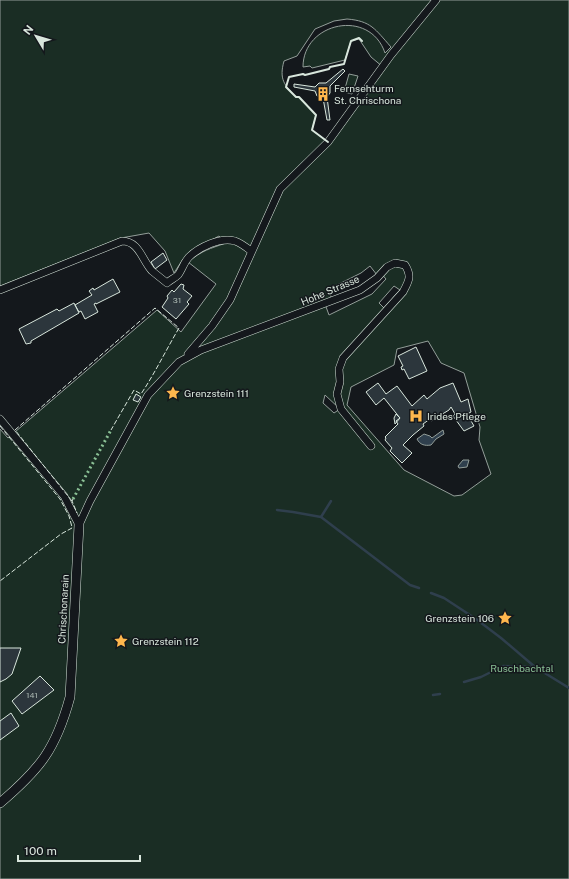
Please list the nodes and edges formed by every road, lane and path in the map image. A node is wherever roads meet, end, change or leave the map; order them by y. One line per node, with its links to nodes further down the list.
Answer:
1 (436, 0): 2 (street, Hohe Strasse)
2 (251, 251): 3 (street); 4 (street, Hohe Strasse)
3 (0, 290)
4 (187, 356): 6 (street, Hohe Strasse); 7 (street, Hohe Strasse)
5 (0, 419): 7 (street)
6 (371, 446)
7 (79, 525): 8 (street, Chrischonarain)
8 (0, 803)

